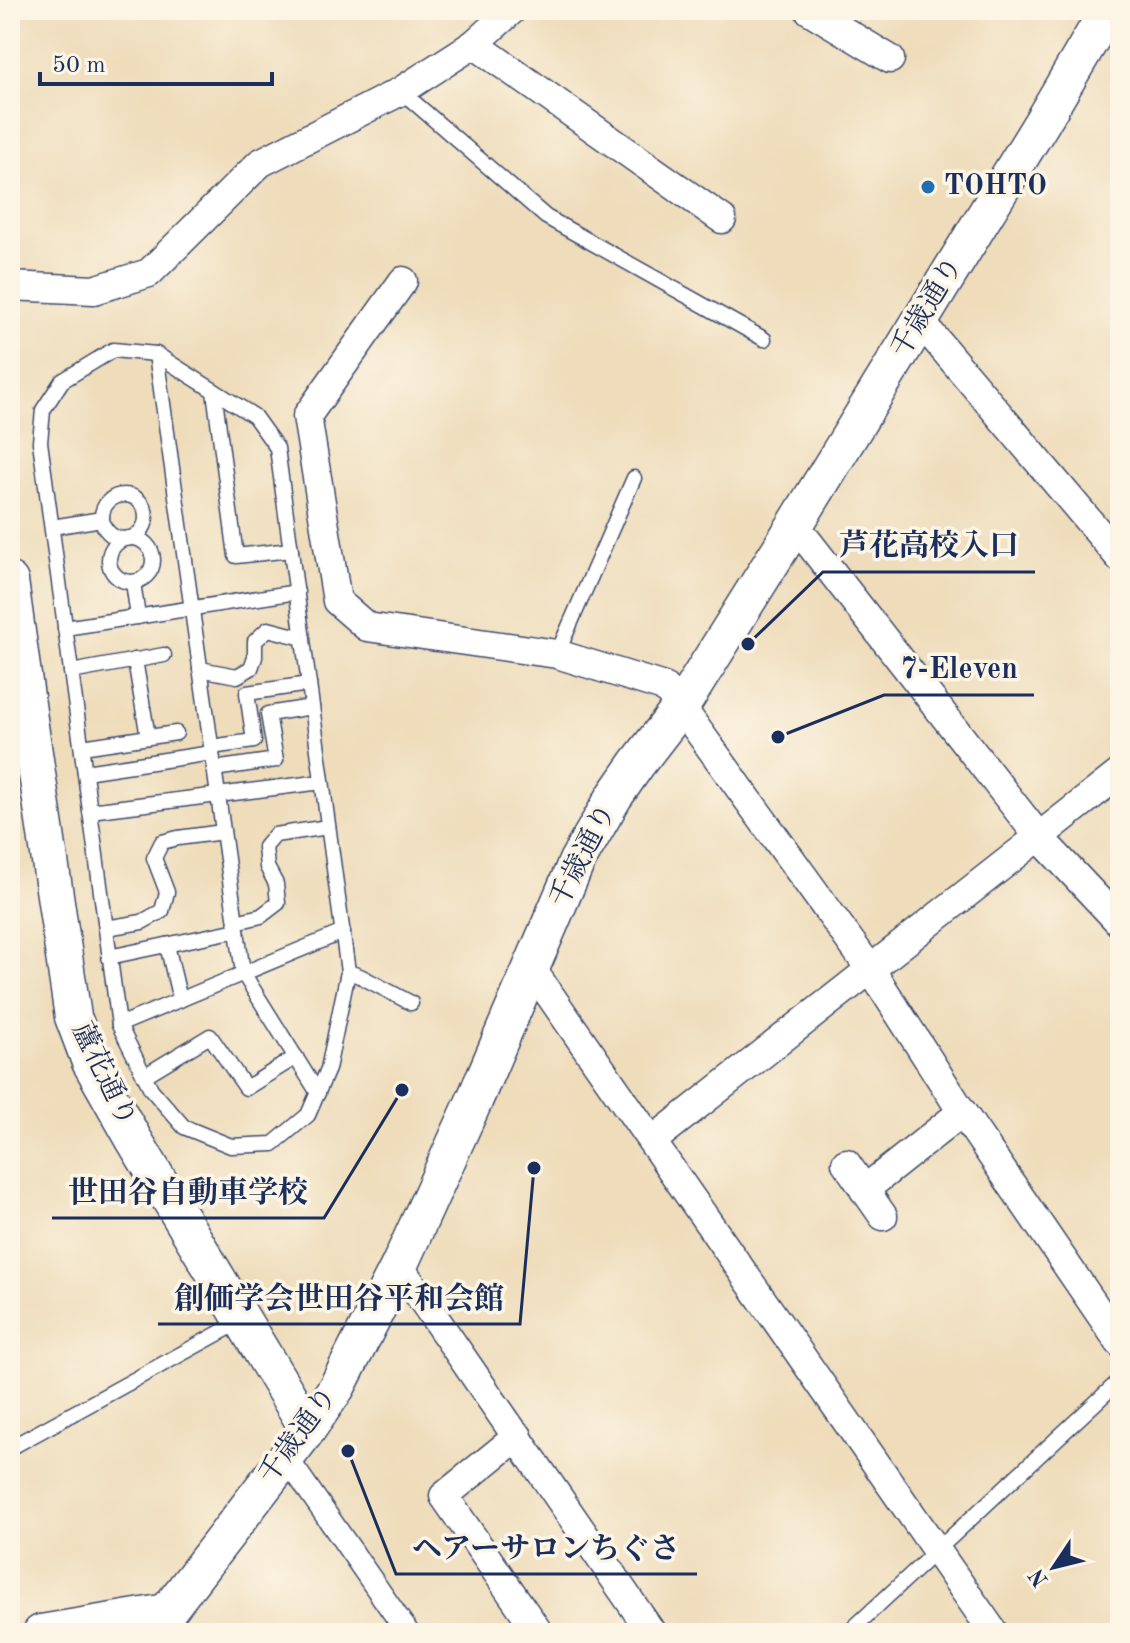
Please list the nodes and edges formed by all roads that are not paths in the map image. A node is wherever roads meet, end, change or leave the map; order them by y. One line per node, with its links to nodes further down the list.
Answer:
1 (512, 10): 4 (street)
2 (1108, 10): 10 (street, 千歳通り)
3 (821, 13): 5 (street)
4 (474, 44): 6 (street); 7 (street)
5 (890, 59)
6 (401, 91): 9 (street); 11 (lane)
7 (722, 219)
8 (403, 281): 28 (street)
9 (10, 286)
10 (920, 321): 16 (street, 千歳通り); 20 (street)
11 (764, 339)
12 (156, 354): 13 (lane); 17 (lane); 24 (lane)
13 (214, 391): 19 (lane); 19 (lane)
14 (634, 478): 28 (lane)
15 (102, 519): 17 (lane); 18 (lane); 18 (lane)
16 (795, 525): 35 (street, 千歳通り); 48 (street)
17 (52, 527): 26 (lane)
18 (127, 539): 22 (lane); 22 (lane)
19 (291, 550): 23 (lane)
20 (1120, 558)
21 (10, 581): 71 (street, 蘆花通り)
22 (133, 582): 25 (lane)
23 (297, 592): 24 (lane); 27 (lane)
24 (191, 608): 25 (lane); 31 (lane)
25 (138, 617): 26 (lane)
26 (65, 628): 32 (lane)
27 (303, 638): 31 (lane); 33 (lane)
28 (557, 654): 35 (street)
29 (164, 655): 30 (lane)
30 (135, 660): 32 (lane); 37 (lane)
31 (200, 669): 39 (lane)
32 (71, 672): 38 (lane)
33 (309, 684): 34 (lane); 39 (lane)
34 (312, 707): 40 (lane); 43 (lane)
35 (681, 707): 55 (street, 千歳通り); 56 (street)
36 (176, 733): 37 (lane)
37 (148, 737): 38 (lane)
38 (82, 747): 41 (lane)
39 (212, 750): 40 (lane); 41 (lane)
40 (214, 769): 44 (lane)
41 (85, 772): 45 (lane)
42 (1120, 773): 48 (street)
43 (322, 782): 44 (lane); 46 (lane)
44 (218, 795): 45 (lane); 47 (lane)
45 (90, 811): 51 (lane)
46 (328, 827): 50 (lane); 52 (lane)
47 (223, 832): 50 (lane); 51 (lane)
48 (1039, 837): 49 (street); 56 (street)
49 (1120, 923)
50 (236, 926): 53 (lane); 58 (lane)
51 (106, 928): 54 (lane)
52 (343, 932): 57 (lane); 58 (lane)
53 (167, 945): 54 (lane); 59 (lane)
54 (109, 957): 61 (lane)
55 (531, 968): 66 (street); 70 (street, 千歳通り)
56 (871, 970): 65 (street); 66 (street)
57 (348, 972): 60 (lane); 64 (lane)
58 (243, 973): 59 (lane); 62 (lane)
59 (180, 1000): 61 (lane)
60 (411, 1003)
61 (119, 1025): 63 (lane)
62 (296, 1057): 63 (lane); 64 (lane)
63 (144, 1076): 64 (lane)
64 (318, 1093)
65 (962, 1112): 68 (street); 72 (street)
66 (652, 1141): 78 (street)
67 (846, 1163): 68 (street)
68 (864, 1190): 69 (street)
69 (883, 1216)
70 (399, 1266): 74 (street, 千歳通り); 75 (street)
71 (243, 1320): 74 (street, 蘆花通り); 76 (lane)
72 (1120, 1343)
73 (1120, 1380): 78 (lane)
74 (308, 1429): 77 (street, 千歳通り)
75 (518, 1436): 82 (street); 83 (street)
76 (10, 1448)
77 (286, 1457): 79 (street, 千歳通り); 81 (street)
78 (936, 1551): 84 (lane); 85 (street)
79 (160, 1623): 80 (street, 千歳通り)
80 (41, 1633)
81 (408, 1633)
82 (539, 1633)
83 (652, 1633)
84 (848, 1633)
85 (994, 1633)

